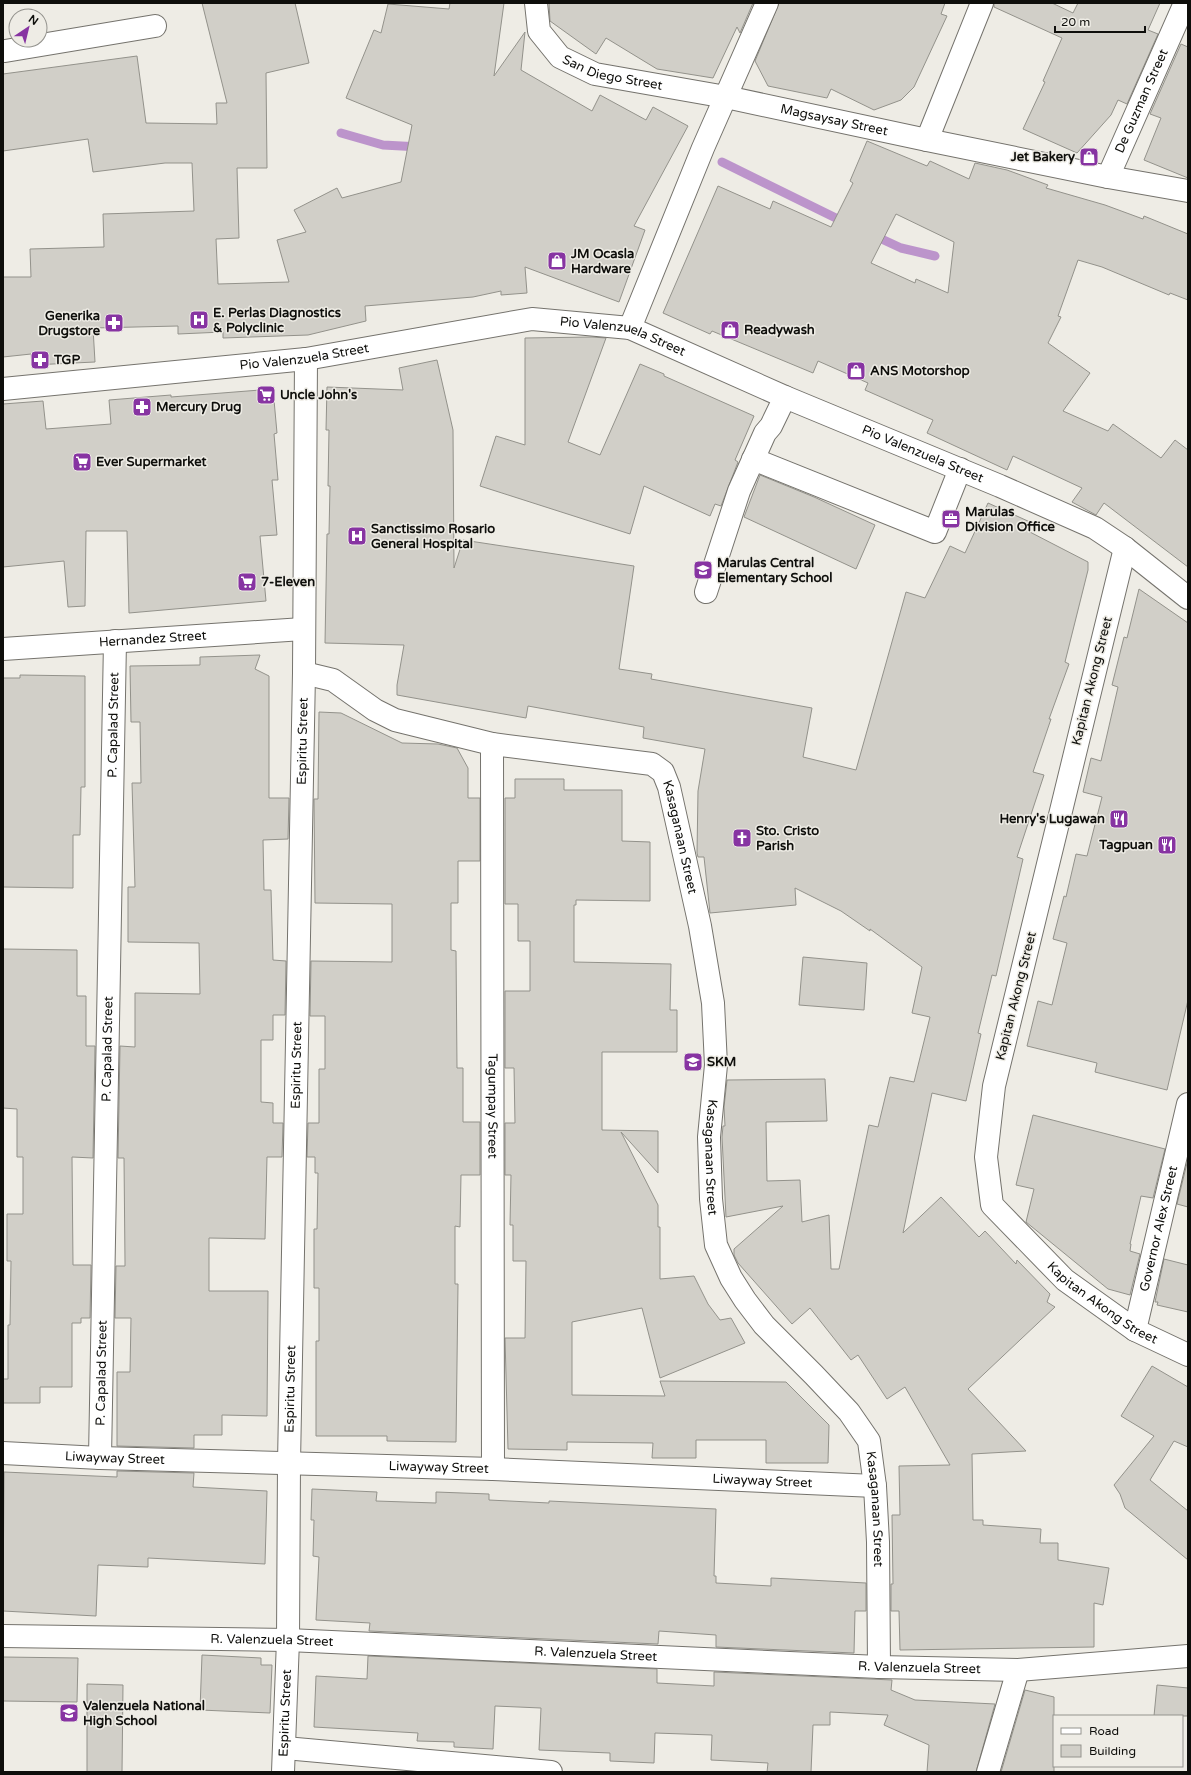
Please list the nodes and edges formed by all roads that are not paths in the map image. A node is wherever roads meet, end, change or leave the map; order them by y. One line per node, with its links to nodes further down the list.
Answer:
1 (536, 3): 7 (street, San Diego Street)
2 (767, 3): 7 (street)
3 (982, 3): 8 (street)
4 (1185, 3): 9 (street, De Guzman Street)
5 (155, 26): 6 (street)
6 (5, 51)
7 (726, 97): 8 (street, Magsaysay Street); 11 (street)
8 (927, 140): 9 (street, Magsaysay Street)
9 (1108, 177): 10 (street, Magsaysay Street)
10 (1188, 191)
11 (630, 328): 12 (street, Pio Valenzuela Street); 14 (street, Pio Valenzuela Street)
12 (306, 359): 13 (street, Pio Valenzuela Street); 20 (street, Espiritu Street)
13 (3, 389)
14 (784, 397): 15 (street); 16 (street, Pio Valenzuela Street)
15 (753, 459): 16 (street); 18 (street)
16 (960, 469): 17 (street, Pio Valenzuela Street)
17 (1125, 548): 19 (street, Pio Valenzuela Street); 26 (street, Kapitan Akong Street)
18 (706, 592)
19 (1188, 598)
20 (303, 629): 21 (street, Hernandez Street); 23 (street, Espiritu Street)
21 (115, 641): 22 (street, Hernandez Street); 29 (street, P. Capalad Street)
22 (3, 649)
23 (304, 673): 24 (street); 30 (street, Espiritu Street)
24 (492, 744): 31 (street, Tagumpay Street); 32 (street, Kasaganaan Street)
25 (1188, 1104): 26 (street, Governor Alex Street)
26 (1135, 1330): 27 (street, Kapitan Akong Street)
27 (1188, 1355)
28 (3, 1453): 29 (street, Liwayway Street)
29 (100, 1458): 30 (street, Liwayway Street)
30 (289, 1463): 31 (street, Liwayway Street); 34 (street, Espiritu Street)
31 (493, 1469): 32 (street, Liwayway Street)
32 (875, 1486): 36 (street, Kasaganaan Street)
33 (3, 1636): 34 (street, R. Valenzuela Street)
34 (288, 1640): 36 (street, R. Valenzuela Street); 38 (street, Espiritu Street)
35 (1188, 1656): 37 (street, R. Valenzuela Street)
36 (879, 1667): 37 (street, R. Valenzuela Street)
37 (1018, 1670): 41 (street)
38 (285, 1748): 39 (street, Espiritu Street); 40 (street)
39 (283, 1772)
40 (552, 1772)
41 (988, 1772)

